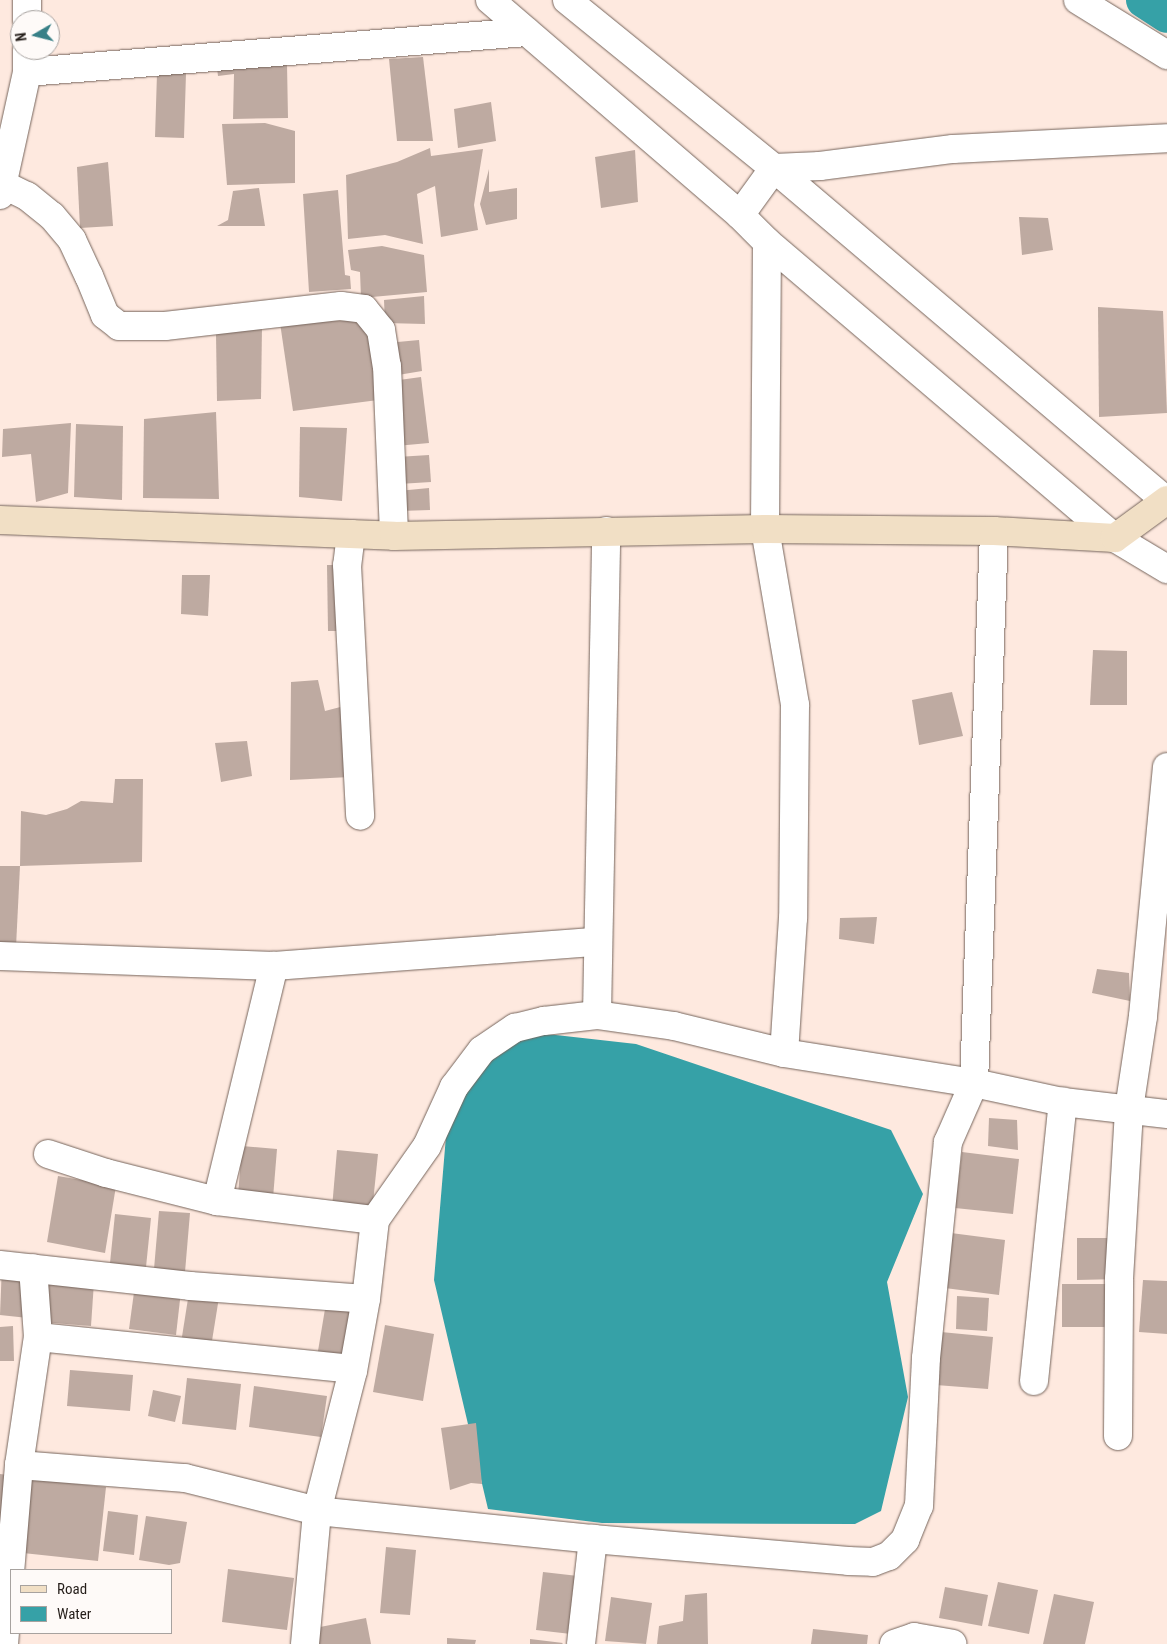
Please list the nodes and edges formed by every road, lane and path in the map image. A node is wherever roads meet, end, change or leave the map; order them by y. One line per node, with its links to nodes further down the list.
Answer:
1 (490, 0): 4 (street)
2 (567, 0): 8 (street)
3 (1078, 0): 5 (street)
4 (526, 32): 6 (street); 10 (street)
5 (1167, 55)
6 (27, 61): 9 (street)
7 (1167, 138): 8 (street)
8 (771, 172): 10 (street); 12 (street)
9 (2, 190): 19 (street)
10 (745, 210): 11 (street)
11 (767, 242): 14 (street); 18 (street)
12 (1162, 503): 18 (street)
13 (0, 520): 17 (street)
14 (766, 529): 15 (street); 16 (street); 27 (street)
15 (606, 531): 19 (street); 23 (street)
16 (994, 531): 18 (street); 28 (street)
17 (352, 534): 19 (street); 22 (street)
18 (1121, 534): 20 (street)
19 (394, 536)
20 (1167, 569)
21 (1167, 767): 30 (street)
22 (360, 816)
23 (596, 942): 25 (street); 26 (street)
24 (0, 956): 25 (street)
25 (274, 966): 33 (street)
26 (597, 1015): 27 (street); 34 (street)
27 (784, 1053): 28 (street)
28 (974, 1083): 29 (street); 44 (street)
29 (1063, 1102): 30 (street); 40 (street)
30 (1129, 1110): 31 (street); 41 (street)
31 (1167, 1114)
32 (48, 1154): 33 (street)
33 (217, 1201): 34 (street)
34 (375, 1220): 37 (street)
35 (0, 1265): 36 (street)
36 (33, 1268): 37 (street); 38 (street)
37 (366, 1299): 39 (street)
38 (38, 1337): 39 (street); 42 (street)
39 (353, 1371): 43 (street)
40 (1034, 1381)
41 (1118, 1436)
42 (19, 1465): 43 (street); 45 (street)
43 (317, 1511): 44 (street); 48 (street)
44 (593, 1539): 49 (street)
45 (10, 1569)
46 (10, 1572): 47 (street)
47 (4, 1644)
48 (305, 1644)
49 (581, 1644)
50 (894, 1644): 51 (street)
51 (952, 1644)

